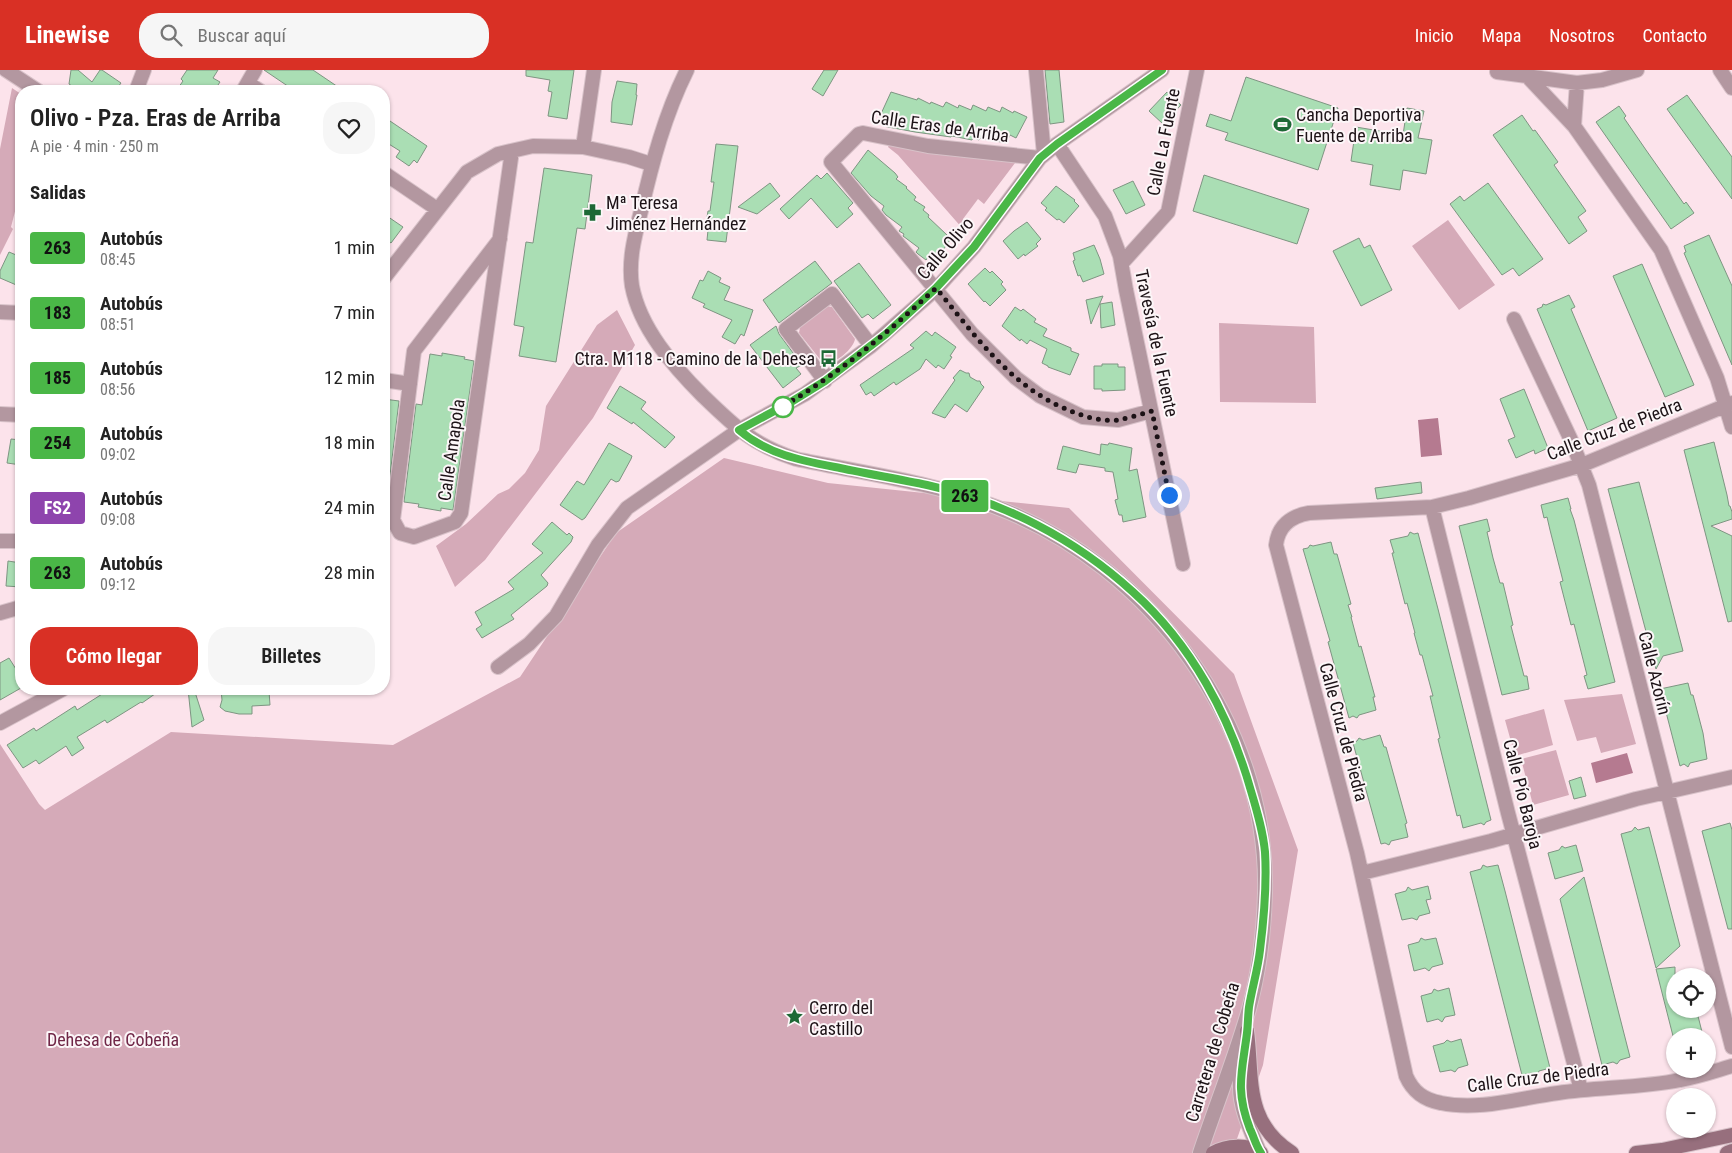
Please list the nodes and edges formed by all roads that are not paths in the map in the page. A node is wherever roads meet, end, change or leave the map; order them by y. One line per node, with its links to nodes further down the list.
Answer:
1 (6, 70): 14 (street)
2 (144, 70): 15 (street)
3 (255, 70): 16 (street)
4 (594, 70): 20 (street)
5 (687, 70): 23 (street, Carretera de Cobeña)
6 (1036, 70): 22 (street)
7 (1162, 70): 19 (street, Calle Olivo)
8 (1197, 70): 27 (street, Calle La Fuente)
9 (1637, 70): 13 (street)
10 (1720, 70): 17 (street)
11 (1497, 72): 12 (street)
12 (1527, 76): 13 (street); 18 (street)
13 (1577, 83): 18 (street)
14 (29, 85)
15 (138, 85)
16 (247, 85)
17 (1732, 88)
18 (1574, 126): 37 (street)
19 (1057, 144): 22 (street, Calle Olivo); 27 (street, Travesía de la Fuente)
20 (582, 147): 21 (street); 23 (street)
21 (512, 151): 25 (street); 26 (street, Calle Amapola)
22 (1042, 156): 29 (street, Calle Olivo); 29 (street, Calle Eras de Arriba)
23 (651, 164): 42 (street, Carretera de Cobeña)
24 (390, 177): 25 (street)
25 (437, 208): 28 (street)
26 (500, 239): 36 (street, Calle Amapola); 36 (street, Calle Amapola)
27 (1122, 263): 38 (street, Travesía de la Fuente)
28 (390, 270)
29 (936, 288): 33 (street, Calle Olivo); 38 (street)
30 (0, 312): 31 (street)
31 (15, 313)
32 (1514, 319): 43 (street, Calle Azorín)
33 (871, 346): 35 (street, Calle Olivo); 35 (street)
34 (390, 381): 36 (street)
35 (825, 381): 42 (street, Calle Olivo)
36 (410, 384)
37 (1729, 404): 41 (street); 43 (street, Calle Cruz de Piedra)
38 (1152, 411): 47 (street, Travesía de la Fuente)
39 (0, 414): 40 (street)
40 (15, 415)
41 (1732, 427)
42 (739, 430): 50 (street, Calle Olivo); 57 (street, Carretera de Cobeña)
43 (1582, 465): 44 (street, Calle Cruz de Piedra); 54 (street, Calle Azorín)
44 (1432, 507): 55 (street, Calle Pío Baroja); 56 (street, Calle Cruz de Piedra)
45 (0, 540): 46 (street)
46 (15, 541)
47 (1183, 564)
48 (15, 609): 49 (street)
49 (0, 613)
50 (498, 667)
51 (52, 695): 52 (street)
52 (0, 723)
53 (1732, 777): 54 (street)
54 (1666, 793): 55 (street); 59 (street, Calle Azorín)
55 (1514, 835): 56 (street); 61 (street, Calle Pío Baroja)
56 (1362, 873): 61 (street, Calle Cruz de Piedra)
57 (1249, 1008): 58 (street); 65 (street, Carretera de Cobeña)
58 (1247, 1031): 64 (street); 67 (main road)
59 (1732, 1047)
60 (1732, 1066): 61 (street, Calle Cruz de Piedra)
61 (1581, 1090)
62 (1732, 1135): 68 (main road)
63 (1732, 1151): 69 (main road)
64 (1260, 1152): 66 (main road)
65 (1200, 1153)
66 (1213, 1153)
67 (1292, 1153)
68 (1636, 1153)
69 (1727, 1153)

